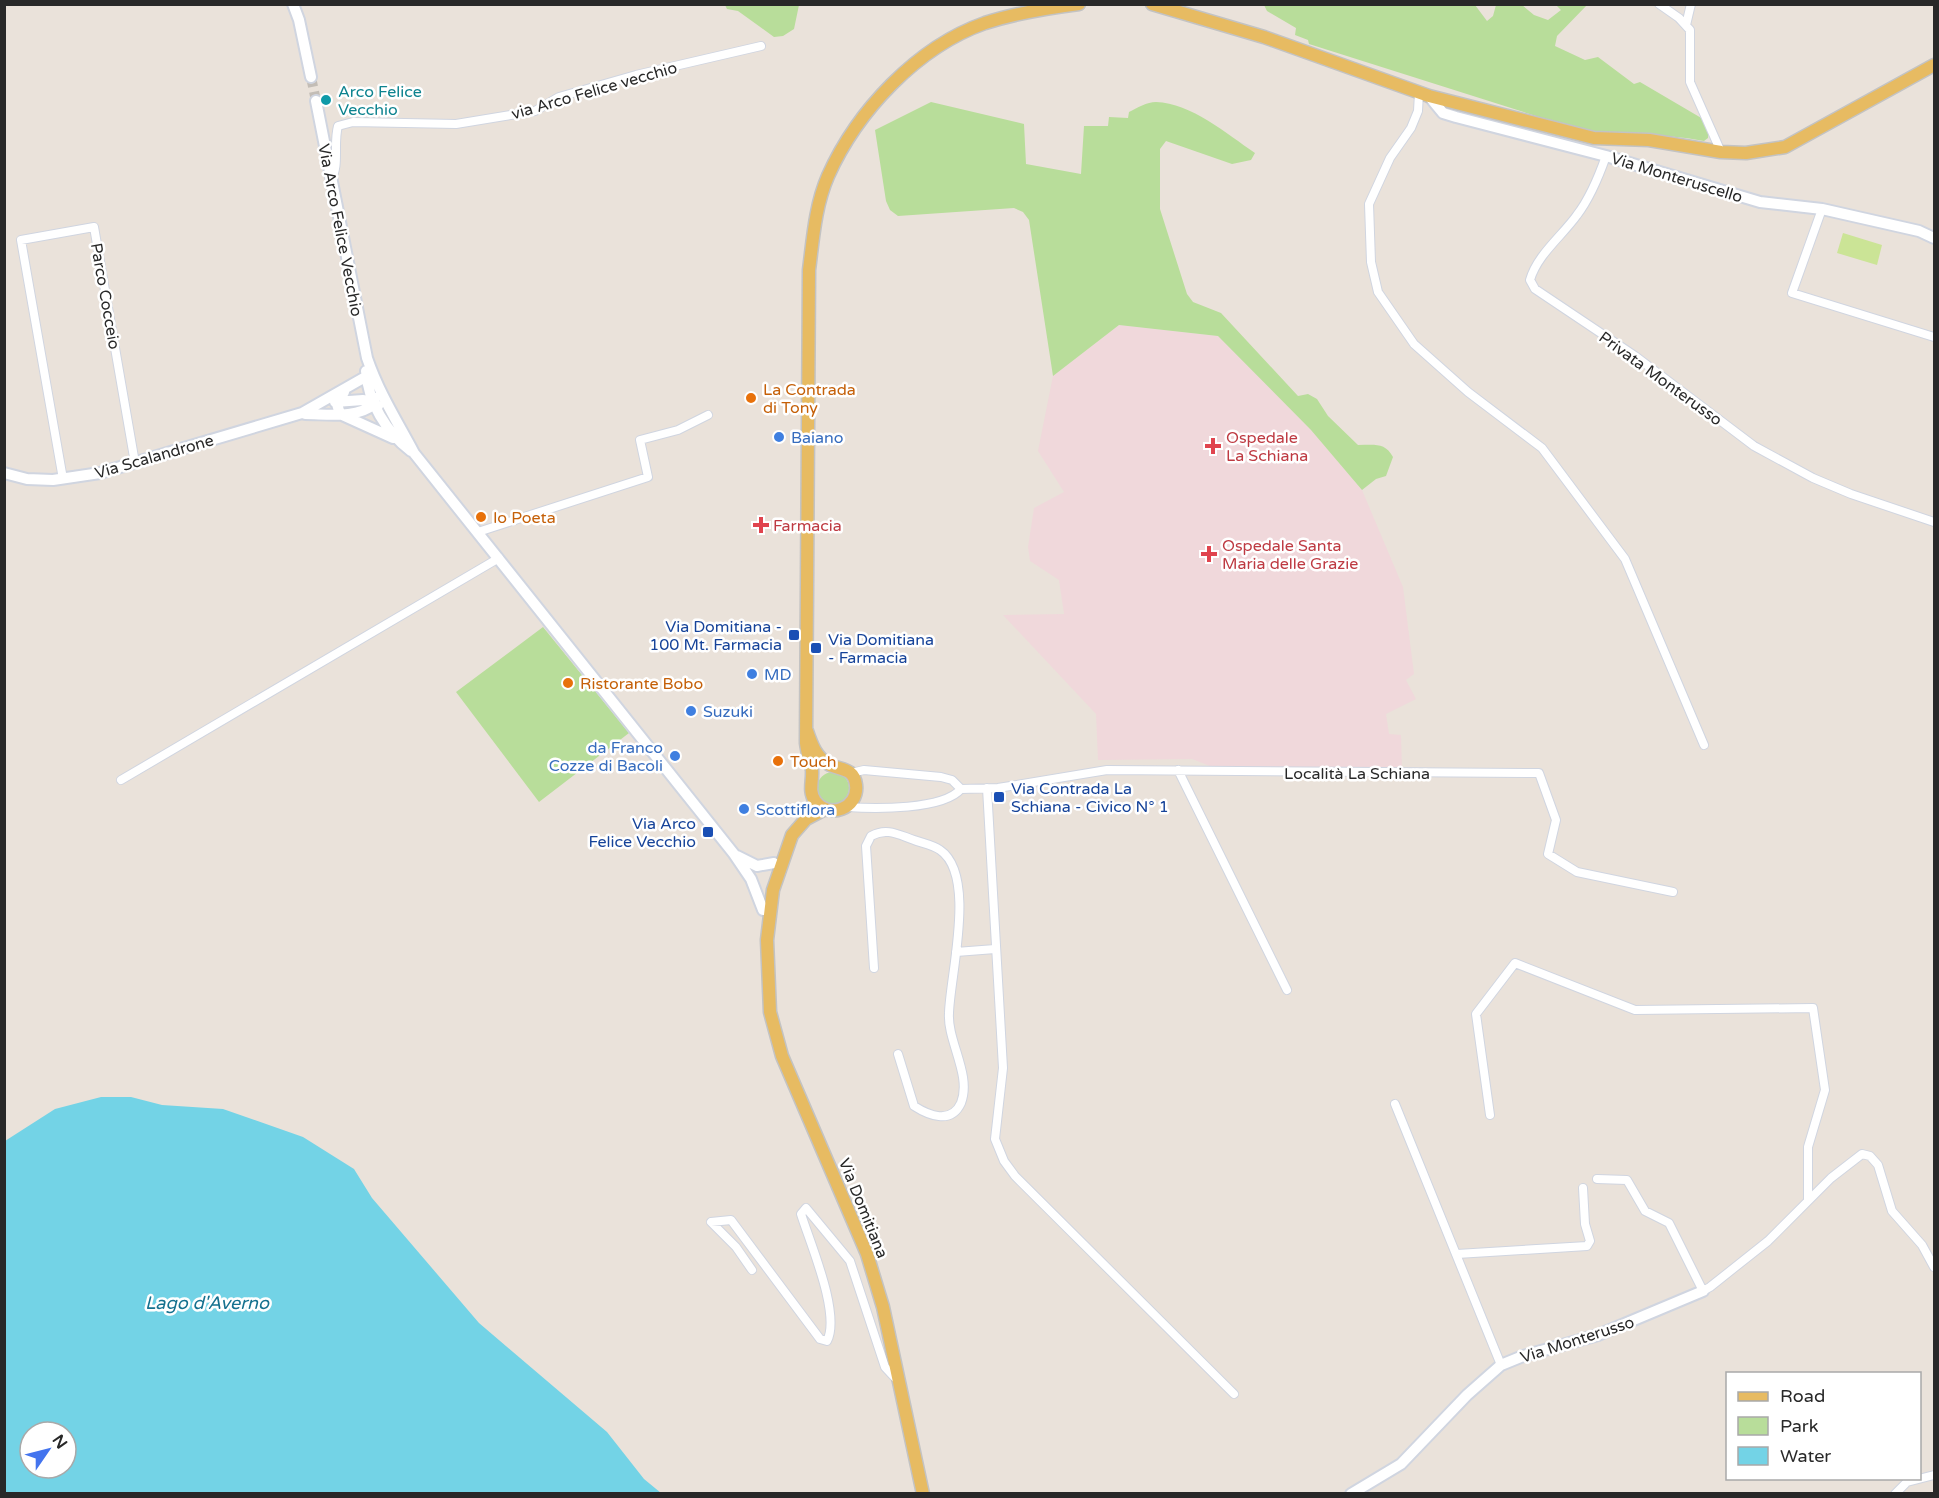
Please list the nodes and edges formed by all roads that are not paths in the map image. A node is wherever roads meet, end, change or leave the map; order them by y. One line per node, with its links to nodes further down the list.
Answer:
1 (293, 4): 9 (street)
2 (1079, 4): 39 (main road)
3 (1152, 4): 10 (main road)
4 (1659, 4): 6 (street)
5 (1691, 4): 6 (street)
6 (1686, 25): 14 (street)
7 (761, 46): 16 (street, via Arco Felice vecchio)
8 (1935, 65): 14 (main road)
9 (311, 77)
10 (1424, 94): 12 (main road); 13 (street, Via Monteruscello); 40 (street)
11 (316, 101): 16 (street, Via Arco Felice Vecchio)
12 (1459, 102): 13 (street); 14 (main road)
13 (1456, 117): 15 (street, Via Monteruscello)
14 (1721, 152)
15 (1606, 156): 17 (street, Via Monteruscello); 36 (street, Privata Monterusso)
16 (331, 179): 20 (street, Via Arco Felice Vecchio)
17 (1822, 209): 18 (street, Via Monteruscello); 19 (street)
18 (1935, 238)
19 (1935, 337)
20 (367, 358): 21 (street); 22 (street)
21 (367, 376): 23 (street); 25 (street)
22 (377, 388): 25 (street); 30 (street)
23 (347, 390): 24 (street); 26 (street)
24 (338, 401): 25 (street); 26 (street); 28 (street)
25 (374, 404): 28 (street); 30 (street); 31 (street)
26 (319, 405): 27 (street)
27 (302, 413): 28 (street); 33 (street, Via Scalandrone)
28 (340, 414): 31 (street)
29 (708, 415): 37 (street)
30 (395, 423): 32 (street)
31 (400, 443): 32 (street)
32 (414, 453): 37 (street)
33 (135, 463): 35 (street, Via Scalandrone); 35 (street, Parco Cocceio)
34 (4, 473): 35 (street, Via Scalandrone)
35 (63, 479)
36 (1935, 522)
37 (478, 532): 38 (street)
38 (499, 558): 45 (street); 51 (street)
39 (807, 731): 41 (main road); 44 (main road)
40 (1704, 745)
41 (830, 765): 43 (main road); 44 (main road)
42 (1178, 770): 47 (street, Località La Schiana); 55 (street, Località La Schiana); 61 (street)
43 (851, 773): 46 (street, Località La Schiana); 49 (main road)
44 (813, 778): 48 (main road)
45 (122, 780)
46 (961, 789): 47 (street, Località La Schiana); 49 (street, Località La Schiana)
47 (987, 789): 58 (street)
48 (812, 795): 50 (main road); 52 (main road, Via Domitiana)
49 (847, 807): 50 (main road)
50 (825, 809): 54 (main road, Via Domitiana)
51 (734, 854): 52 (street); 53 (street)
52 (774, 863): 54 (main road, Via Domitiana)
53 (751, 879): 54 (street); 56 (street)
54 (772, 885): 56 (main road, Via Domitiana); 57 (main road, Via Domitiana)
55 (1673, 892)
56 (763, 910): 57 (main road, Via Domitiana)
57 (767, 939): 73 (main road, Via Domitiana)
58 (995, 949): 59 (street); 74 (street)
59 (956, 952): 60 (street); 62 (street)
60 (874, 968)
61 (1287, 990)
62 (898, 1054)
63 (1395, 1104): 68 (street)
64 (1490, 1115): 67 (street)
65 (1597, 1179): 71 (street)
66 (1583, 1188): 68 (street)
67 (1808, 1201): 69 (street); 71 (street)
68 (1457, 1254): 72 (street)
69 (1935, 1267)
70 (752, 1270): 73 (street)
71 (1703, 1291): 72 (street, Via Monterusso)
72 (1501, 1365): 77 (street, Via Monterusso)
73 (899, 1383): 76 (main road, Via Domitiana)
74 (1234, 1394)
75 (1917, 1480): 78 (street)
76 (923, 1494)
77 (1351, 1494)
78 (1895, 1494)

